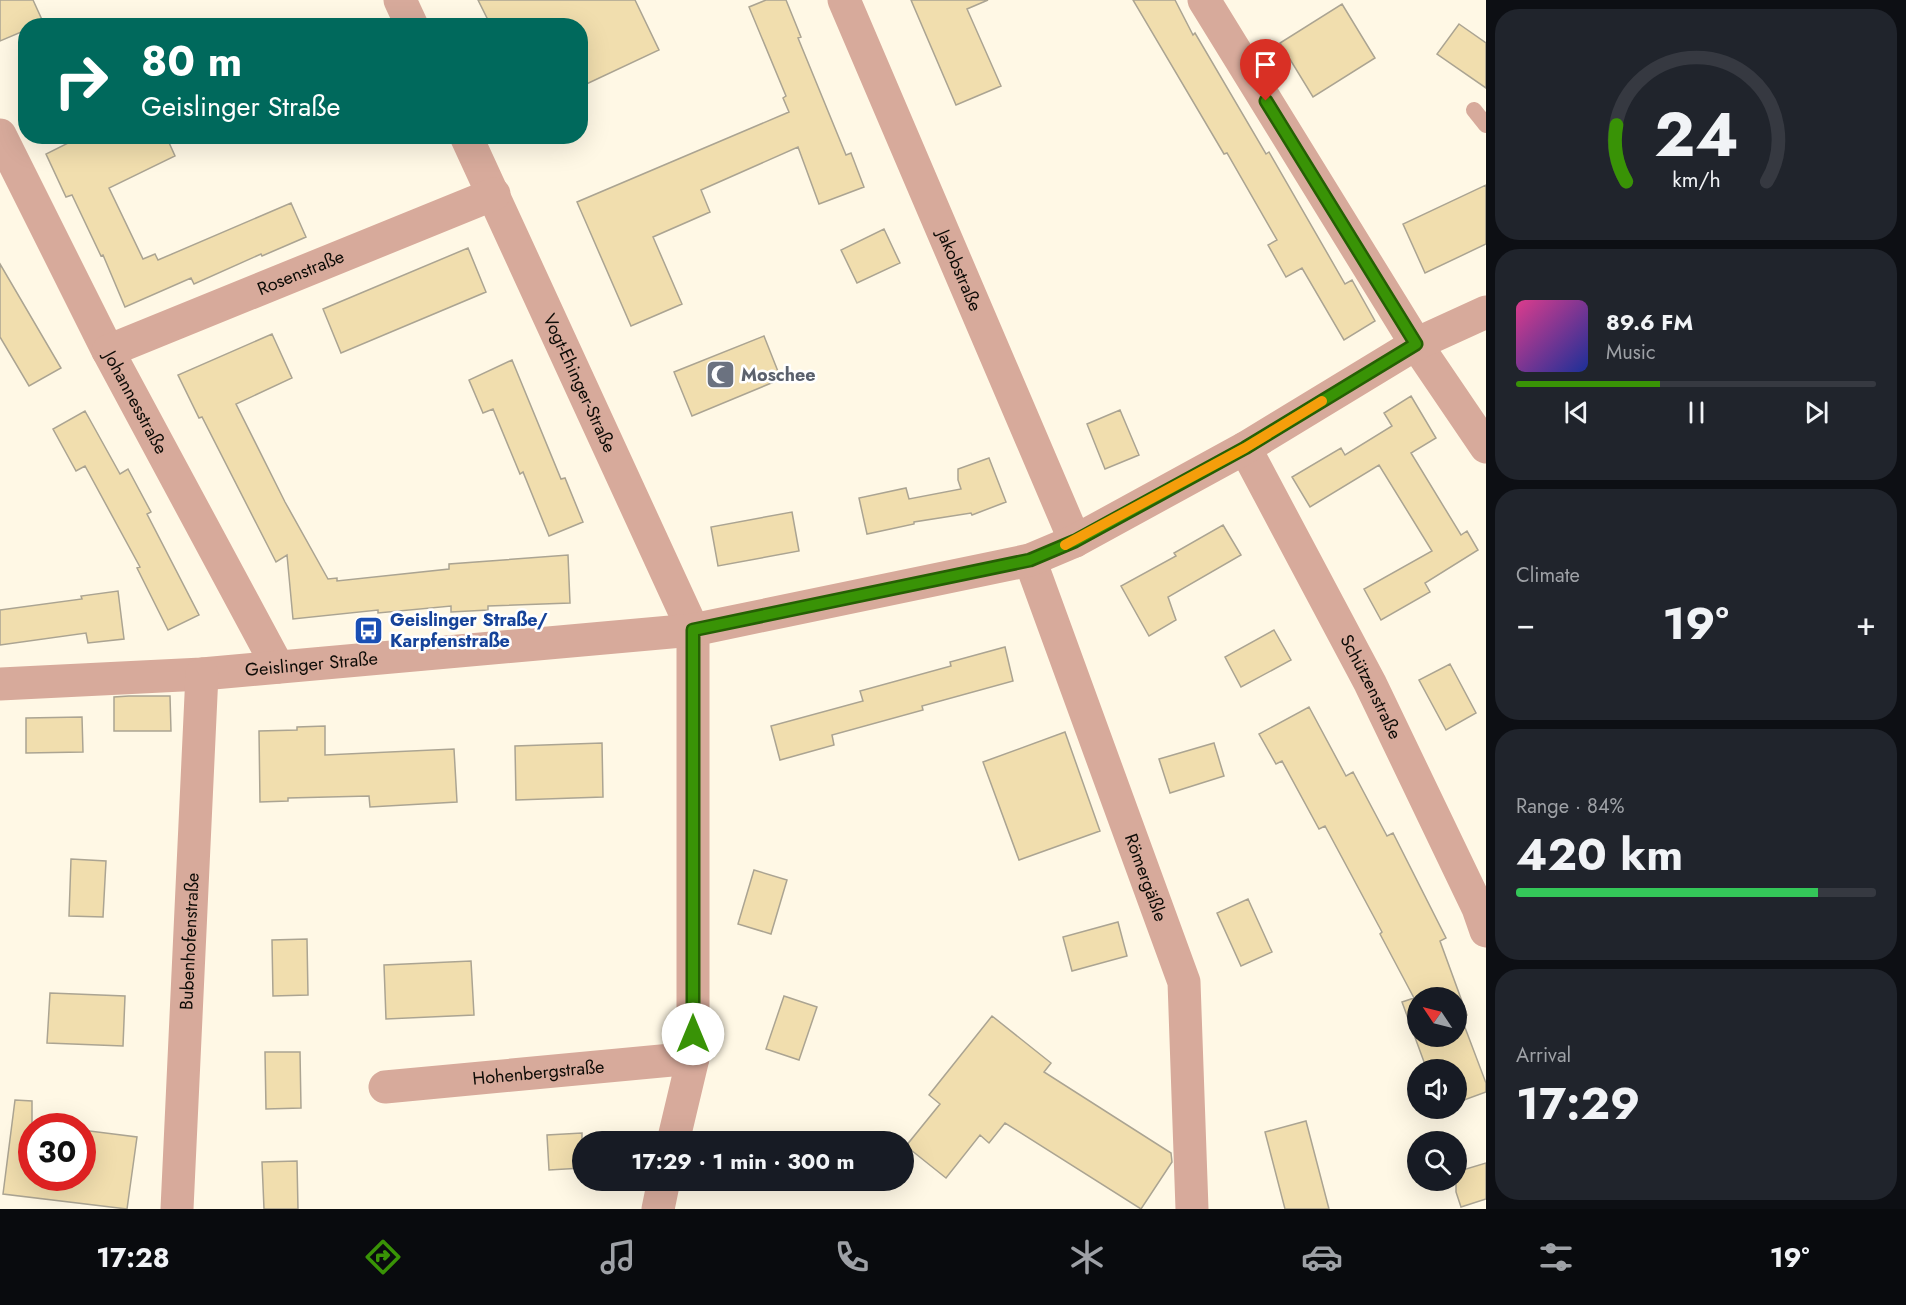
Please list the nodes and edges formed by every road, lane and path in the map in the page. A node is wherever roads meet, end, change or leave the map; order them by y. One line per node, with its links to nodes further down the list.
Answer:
1 (400, 0): 4 (street)
2 (844, 0): 15 (street, Jakobstraße)
3 (1204, 0): 11 (street)
4 (408, 18)
5 (1474, 110): 6 (lane)
6 (1486, 125)
7 (0, 135): 12 (street, Johannesstraße)
8 (470, 144): 9 (street, Vogt-Ehinger-Straße)
9 (494, 194): 12 (street, Rosenstraße); 17 (street, Vogt-Ehinger-Straße)
10 (1486, 312): 11 (street, Geislinger Straße)
11 (1416, 344): 13 (street); 14 (street, Geislinger Straße)
12 (108, 351): 18 (street, Johannesstraße)
13 (1486, 447)
14 (1245, 448): 15 (street, Geislinger Straße); 21 (street, Schützenstraße)
15 (1075, 541): 16 (street, Geislinger Straße)
16 (1030, 560): 17 (street, Geislinger Straße); 28 (street, Römergäßle)
17 (693, 630): 18 (street, Geislinger Straße); 22 (street)
18 (278, 668): 19 (street, Geislinger Straße)
19 (202, 674): 20 (street, Geislinger Straße); 26 (street, Bubenhofenstraße)
20 (0, 684)
21 (1486, 931)
22 (693, 1058): 23 (street, Hohenbergstraße); 24 (street)
23 (385, 1087)
24 (676, 1131)
25 (662, 1191): 27 (street)
26 (177, 1209)
27 (658, 1209)
28 (1192, 1209)

